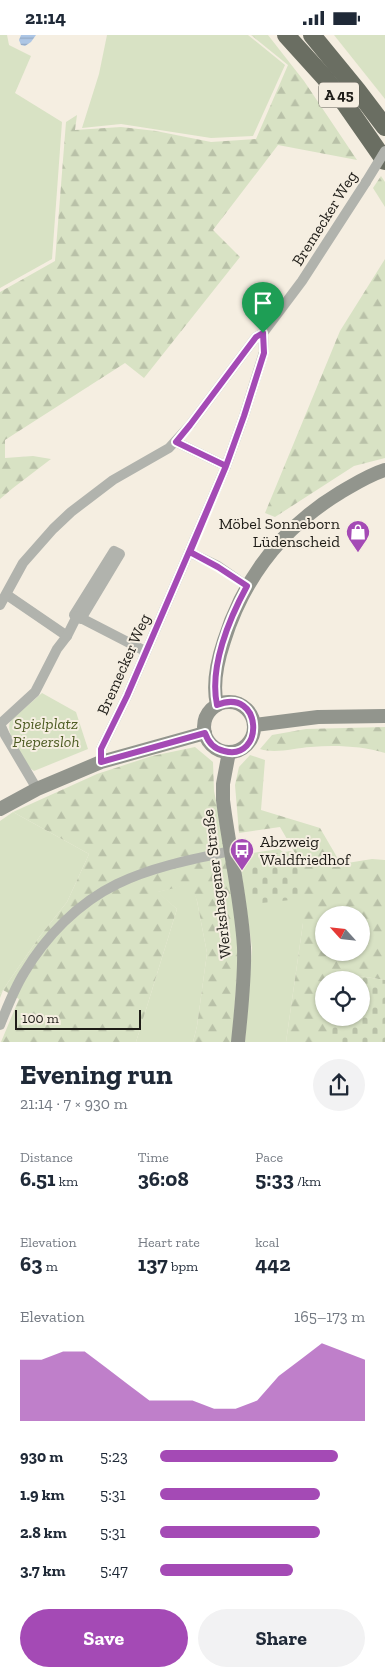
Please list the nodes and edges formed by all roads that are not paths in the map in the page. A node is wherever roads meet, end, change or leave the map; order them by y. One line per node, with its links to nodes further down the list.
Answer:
1 (286, 35): 5 (highway, A 45)
2 (312, 35): 3 (highway, A 45)
3 (385, 127)
4 (385, 151): 6 (street, Bremecker Weg, bridge)
5 (385, 161)
6 (263, 333): 7 (street); 8 (street, Bremecker Weg)
7 (176, 442): 8 (street); 12 (street)
8 (226, 466): 10 (street, Bremecker Weg)
9 (385, 470): 11 (main road)
10 (190, 552): 11 (street); 16 (street, Bremecker Weg)
11 (247, 586): 17 (main road)
12 (7, 595): 13 (street); 15 (street)
13 (0, 605)
14 (79, 618): 14 (street); 15 (street); 16 (street)
15 (67, 636): 19 (street)
16 (145, 651): 23 (street, Bremecker Weg)
17 (217, 705): 20 (main road); 21 (main road)
18 (385, 716): 20 (main road)
19 (0, 724): 24 (street)
20 (254, 725): 22 (main road)
21 (205, 733): 22 (main road); 23 (main road)
22 (229, 752): 26 (main road, Werkshagener Straße)
23 (101, 762): 24 (main road)
24 (38, 789): 25 (main road)
25 (0, 809)
26 (231, 851): 27 (street); 28 (main road, Werkshagener Straße)
27 (0, 1025)
28 (238, 1042)

